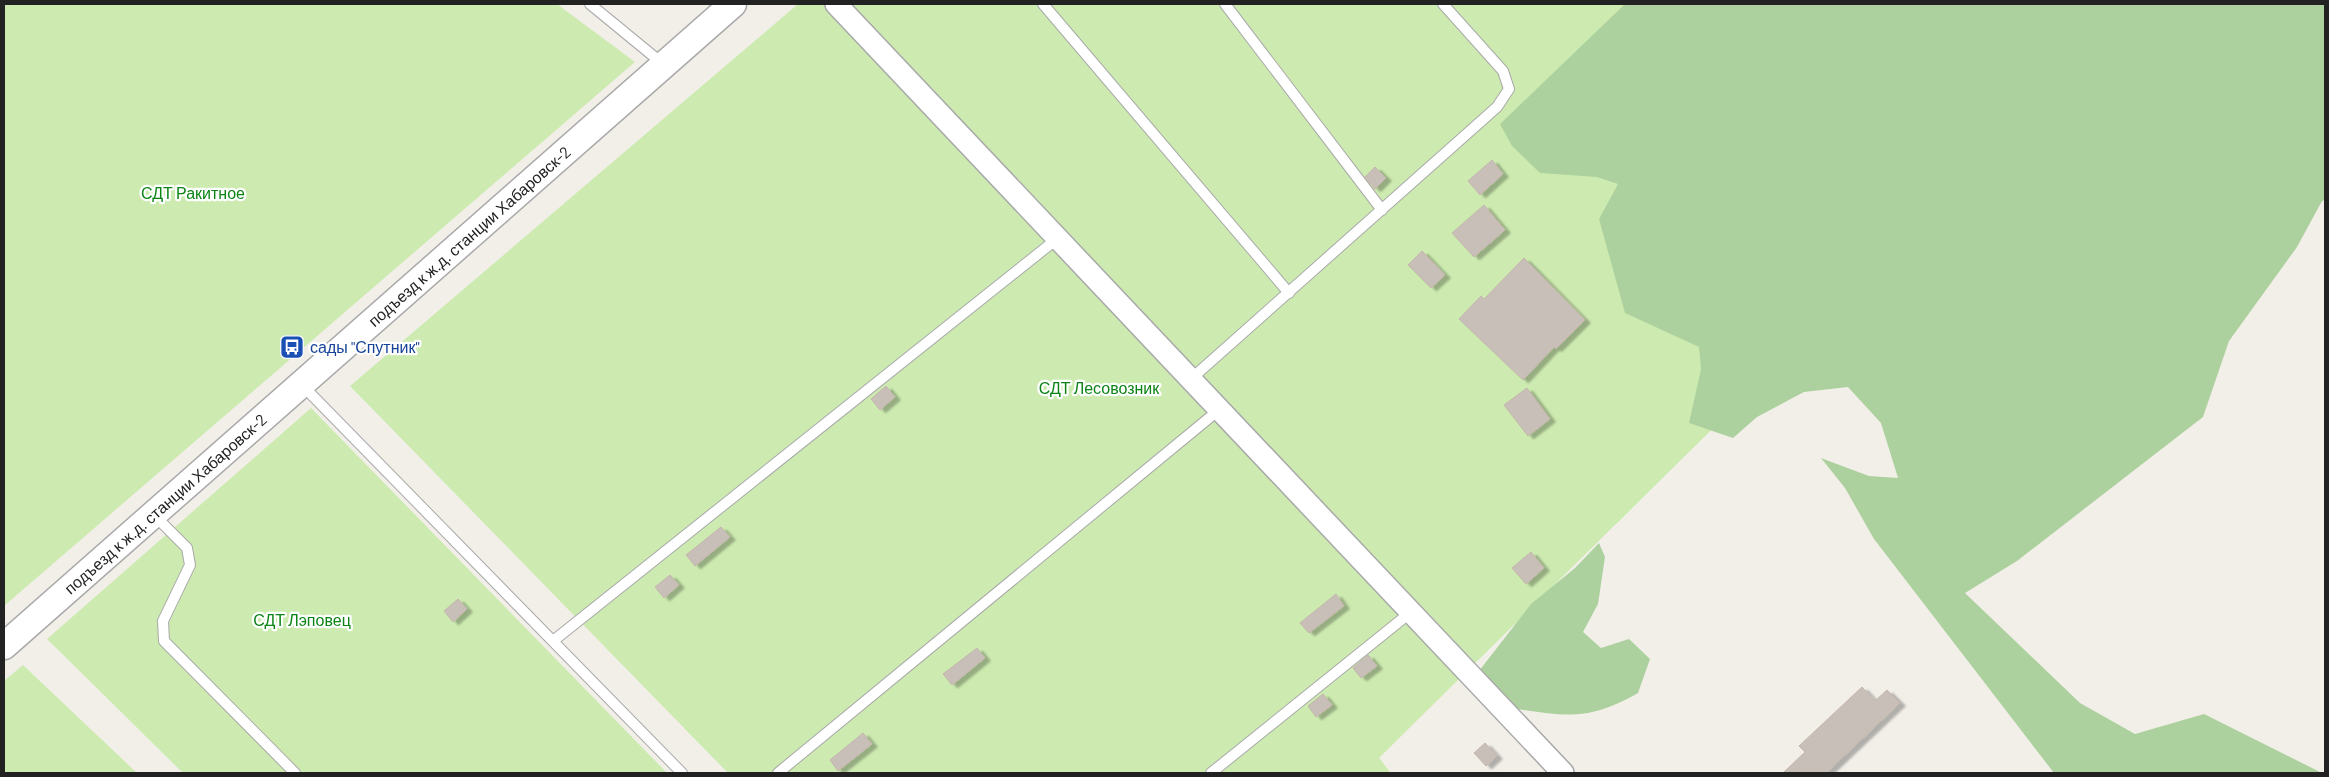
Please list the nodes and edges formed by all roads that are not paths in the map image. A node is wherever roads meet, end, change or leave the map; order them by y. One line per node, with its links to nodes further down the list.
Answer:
1 (590, 4): 7 (lane)
2 (733, 4): 7 (street, подъезд к ж.д. станции Хабаровск-2)
3 (1043, 4): 10 (lane)
4 (1226, 4): 8 (lane)
5 (1443, 4): 8 (lane)
6 (845, 6): 9 (street)
7 (664, 65): 12 (street, подъезд к ж.д. станции Хабаровск-2)
8 (1382, 210): 10 (lane)
9 (1058, 238): 11 (street); 16 (lane)
10 (1288, 293): 11 (lane)
11 (1191, 379): 13 (street)
12 (301, 384): 14 (street, подъезд к ж.д. станции Хабаровск-2); 16 (lane)
13 (1220, 409): 15 (street); 20 (lane)
14 (153, 514): 17 (street, подъезд к ж.д. станции Хабаровск-2); 18 (lane)
15 (1411, 612): 21 (lane); 22 (street)
16 (553, 641): 19 (lane)
17 (4, 646)
18 (295, 773)
19 (682, 773)
20 (778, 773)
21 (1211, 773)
22 (1563, 773)

